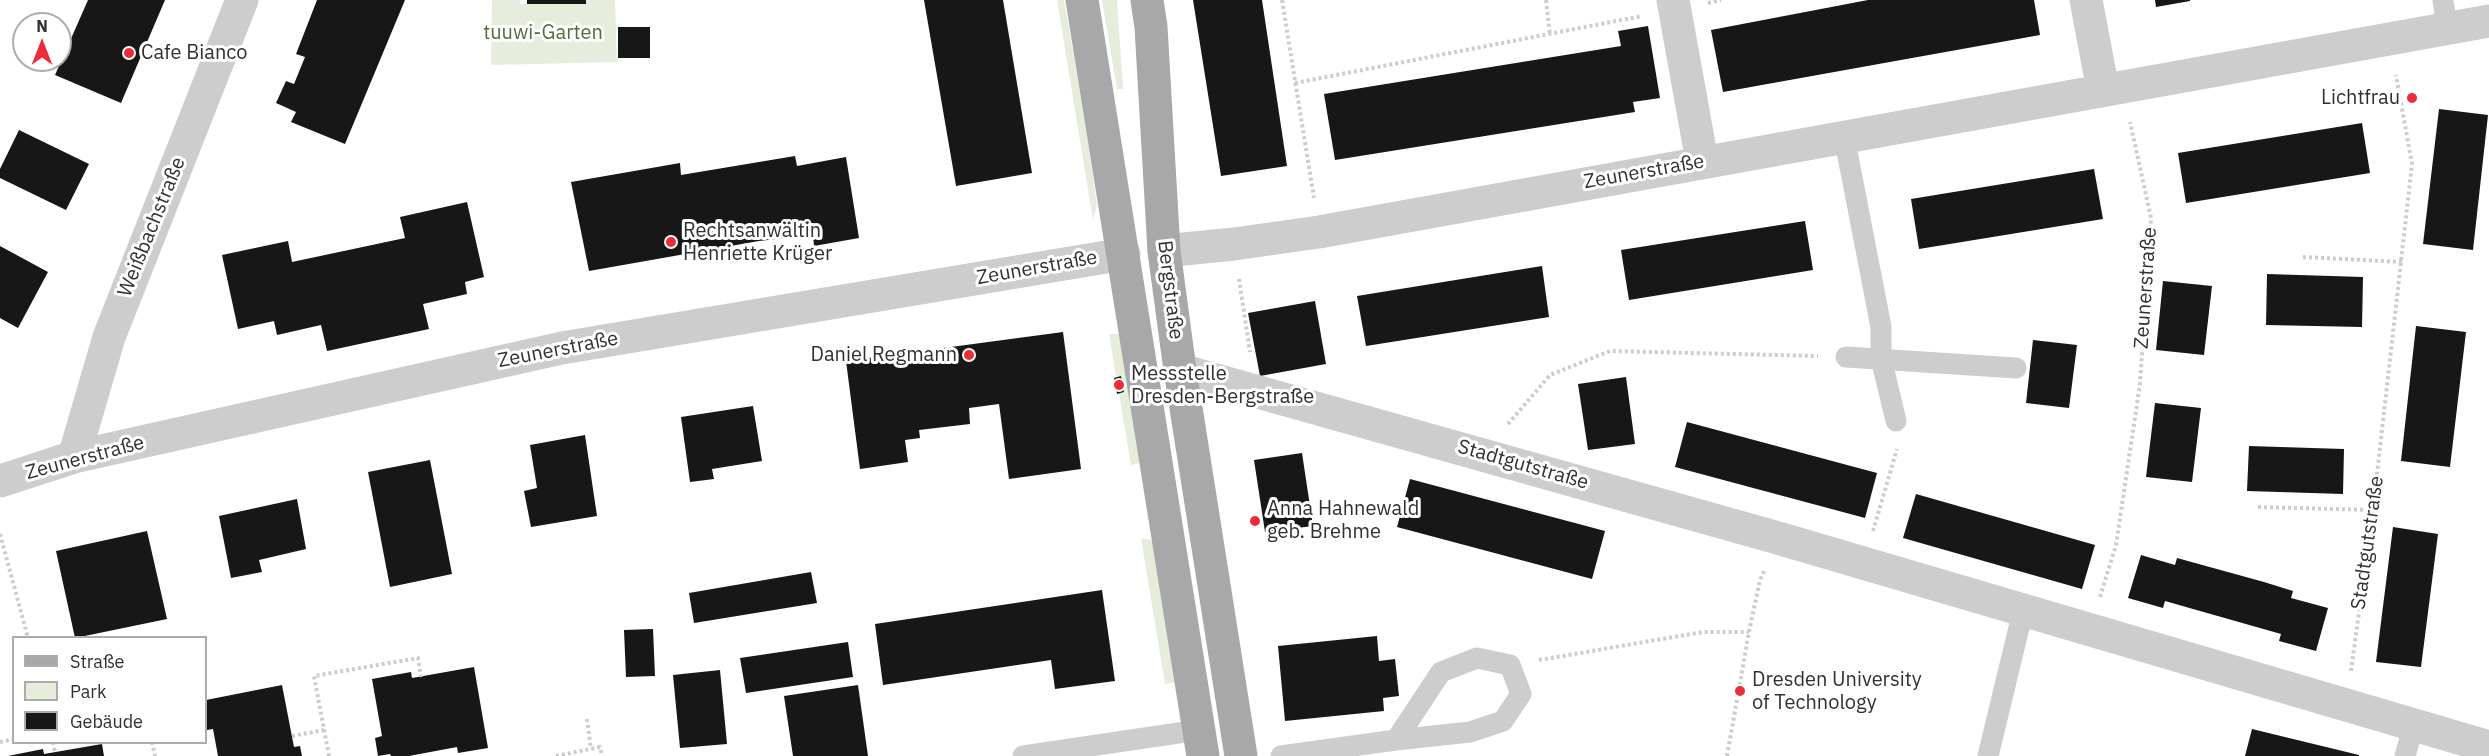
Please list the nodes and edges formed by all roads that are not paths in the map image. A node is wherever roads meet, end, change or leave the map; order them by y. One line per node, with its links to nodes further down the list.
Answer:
1 (242, 0): 18 (street, Weißbachstraße)
2 (1082, 0): 12 (main road)
3 (1147, 0): 11 (main road, Bergstraße)
4 (2086, 0): 8 (street)
5 (1673, 5): 10 (street)
6 (2445, 14): 7 (street, Zeunerstraße); 8 (street, Zeunerstraße)
7 (2489, 21)
8 (2112, 88): 9 (street, Zeunerstraße)
9 (1844, 136): 10 (street, Zeunerstraße); 14 (lane)
10 (1702, 161): 11 (street, Zeunerstraße)
11 (1164, 251): 16 (main road, Bergstraße)
12 (1124, 254): 18 (street, Zeunerstraße); 23 (main road)
13 (1846, 357): 14 (lane)
14 (1881, 358): 15 (lane); 17 (lane)
15 (2016, 368)
16 (1180, 370): 20 (street, Stadtgutstraße); 26 (main road, Bergstraße)
17 (1896, 421)
18 (74, 457): 19 (street, Zeunerstraße)
19 (0, 481)
20 (2023, 611): 21 (street, Stadtgutstraße); 28 (lane)
21 (2414, 724): 24 (street, Stadtgutstraße); 29 (lane)
22 (1396, 740): 22 (lane); 27 (lane)
23 (1201, 743): 25 (lane)
24 (2489, 747)
25 (1023, 756)
26 (1241, 756)
27 (1281, 756)
28 (1988, 756)
29 (2405, 756)

